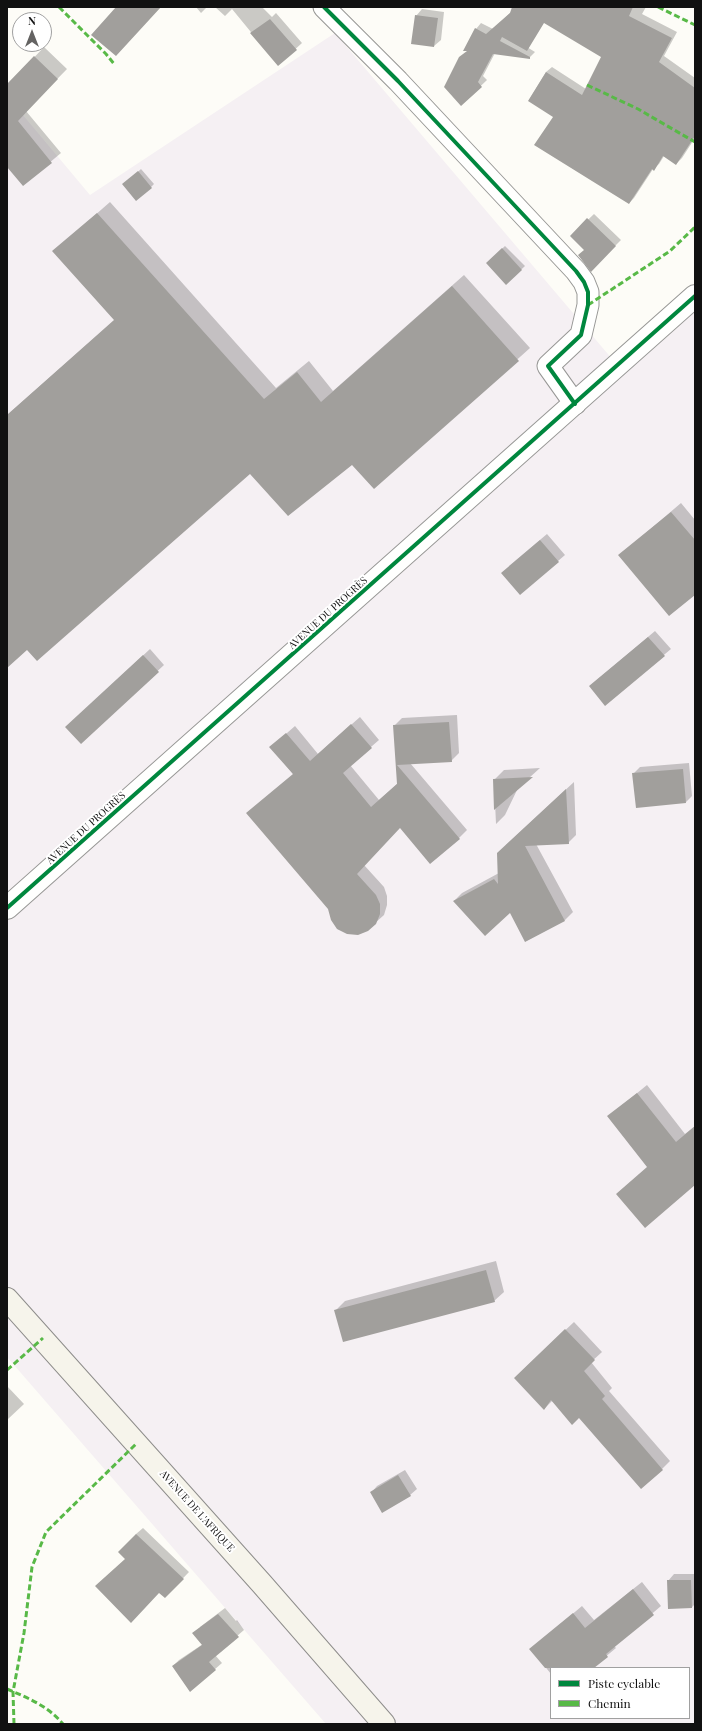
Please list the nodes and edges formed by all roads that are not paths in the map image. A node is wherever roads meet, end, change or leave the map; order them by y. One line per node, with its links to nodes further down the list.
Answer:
1 (324, 7): 3 (street)
2 (695, 296): 3 (street, AVENUE DU PROGRÈS)
3 (575, 404): 4 (street, AVENUE DU PROGRÈS)
4 (7, 908)
5 (7, 1299): 6 (main road, AVENUE DE L'AFRIQUE)
6 (384, 1724)

